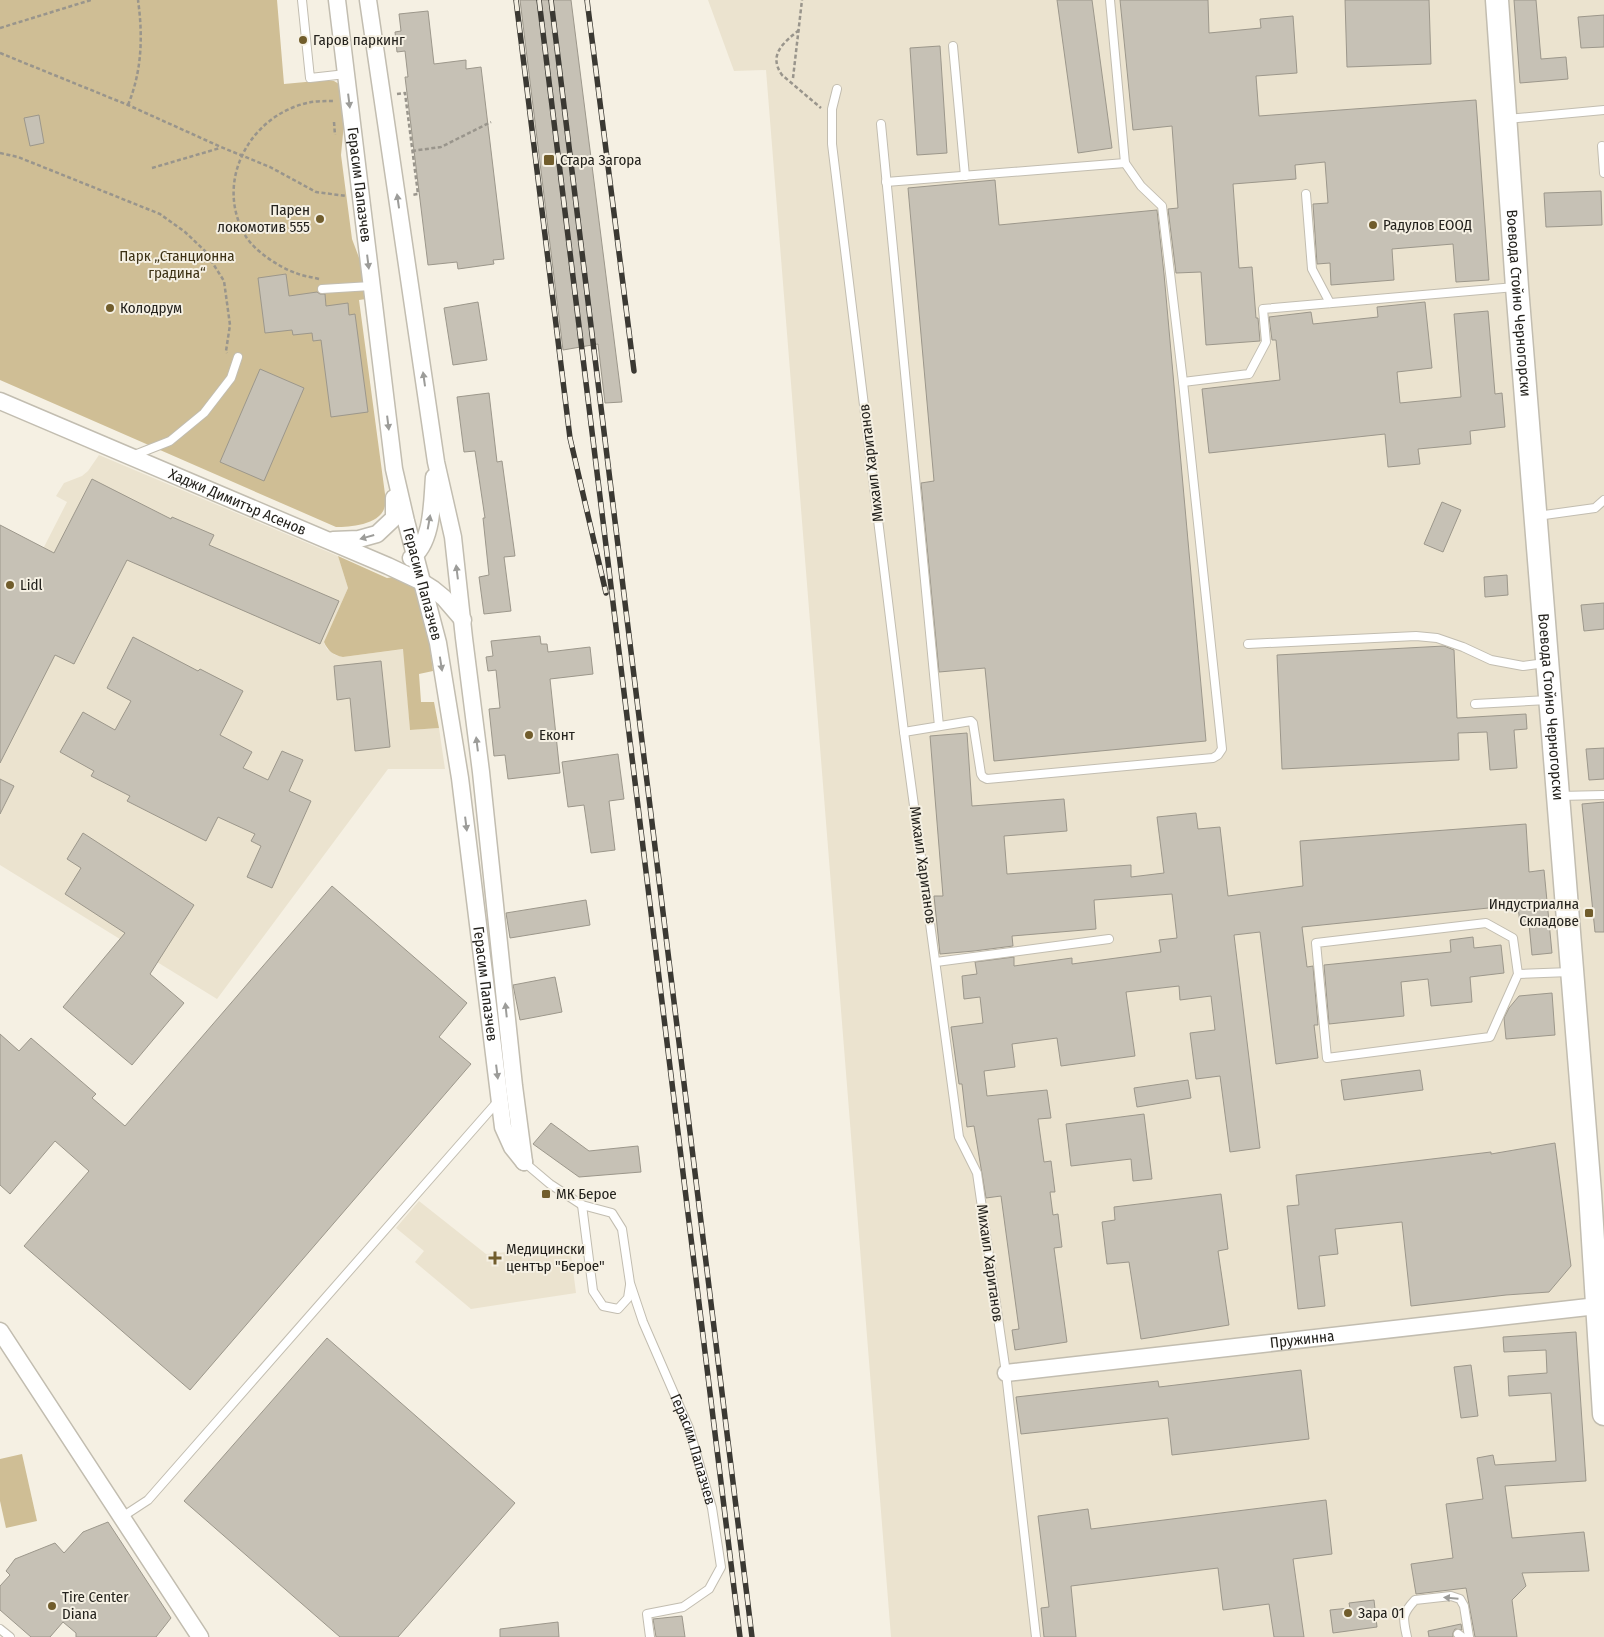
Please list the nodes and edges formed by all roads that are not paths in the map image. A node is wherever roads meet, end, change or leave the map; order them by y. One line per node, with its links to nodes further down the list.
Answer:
1 (302, 0): 7 (lane)
2 (336, 0): 7 (street, Герасим Папазчев)
3 (368, 0): 26 (street, Герасим Папазчев, one-way to 3)
4 (1110, 0): 13 (lane)
5 (1498, 0): 10 (street, Воевода Стойно Черногорски)
6 (953, 46): 15 (lane)
7 (346, 74): 18 (street, Герасим Папазчев, one-way to 18)
8 (837, 89): 40 (lane, Михаил Хаританов)
9 (1604, 110): 10 (lane)
10 (1505, 119): 19 (street, Воевода Стойно Черногорски)
11 (881, 124): 16 (lane)
12 (1602, 146): 14 (lane)
13 (1126, 163): 15 (lane); 23 (lane)
14 (1604, 173)
15 (965, 176): 16 (lane)
16 (886, 182): 39 (lane)
17 (1306, 194): 21 (lane)
18 (371, 286): 20 (lane); 27 (street, Герасим Папазчев, one-way to 27)
19 (1517, 287): 21 (lane); 29 (street, Воевода Стойно Черногорски)
20 (322, 289)
21 (1330, 303): 23 (lane)
22 (238, 357): 25 (lane)
23 (1183, 382): 39 (lane)
24 (0, 401): 25 (street, Хаджи Димитър Асенов)
25 (130, 457): 30 (street, Хаджи Димитър Асенов)
26 (436, 462): 31 (street, one-way to 26); 34 (street, Герасим Папазчев, one-way to 26)
27 (394, 469): 30 (street, one-way to 30); 31 (street, Герасим Папазчев)
28 (1604, 500): 29 (lane)
29 (1535, 517): 36 (street, Воевода Стойно Черногорски)
30 (326, 540): 32 (street, Хаджи Димитър Асенов)
31 (415, 555): 32 (street); 33 (street, Герасим Папазчев)
32 (388, 566): 33 (street, Хаджи Димитър Асенов)
33 (422, 582): 34 (street, Хаджи Димитър Асенов); 42 (street, Герасим Папазчев, one-way to 42)
34 (463, 620): 41 (street, Герасим Папазчев, one-way to 34)
35 (1248, 644): 36 (lane)
36 (1547, 662): 37 (street, Воевода Стойно Черногорски)
37 (1550, 700): 38 (lane); 44 (street, Воевода Стойно Черногорски)
38 (1475, 704)
39 (939, 726): 40 (lane)
40 (904, 732): 46 (lane, Михаил Хаританов)
41 (481, 772): 42 (street); 49 (street, Герасим Папазчев, one-way to 41)
42 (460, 778): 50 (street, Герасим Папазчев, one-way to 50)
43 (1604, 794): 44 (lane)
44 (1557, 796): 47 (street, Воевода Стойно Черногорски)
45 (1109, 939): 46 (lane)
46 (936, 962): 56 (lane, Михаил Хаританов)
47 (1572, 972): 48 (lane); 54 (street, Воевода Стойно Черногорски)
48 (1518, 974): 48 (lane)
49 (514, 1086): 50 (lane); 51 (street, Герасим Папазчев)
50 (500, 1099): 51 (street, Герасим Папазчев); 58 (lane)
51 (524, 1162): 52 (lane, Герасим Папазчев)
52 (582, 1205): 53 (lane, Герасим Папазчев); 53 (lane, Герасим Папазчев)
53 (630, 1283): 62 (lane, Герасим Папазчев)
54 (1597, 1306): 56 (street, Пружинна); 57 (street, Воевода Стойно Черногорски)
55 (0, 1331): 58 (street)
56 (1006, 1373): 63 (lane, Михаил Хаританов)
57 (1604, 1414)
58 (122, 1517): 61 (street)
59 (0, 1629): 60 (lane)
60 (10, 1637)
61 (200, 1637)
62 (650, 1637)
63 (1036, 1637)
64 (1407, 1637): 65 (lane, one-way to 64)
65 (1469, 1637)

